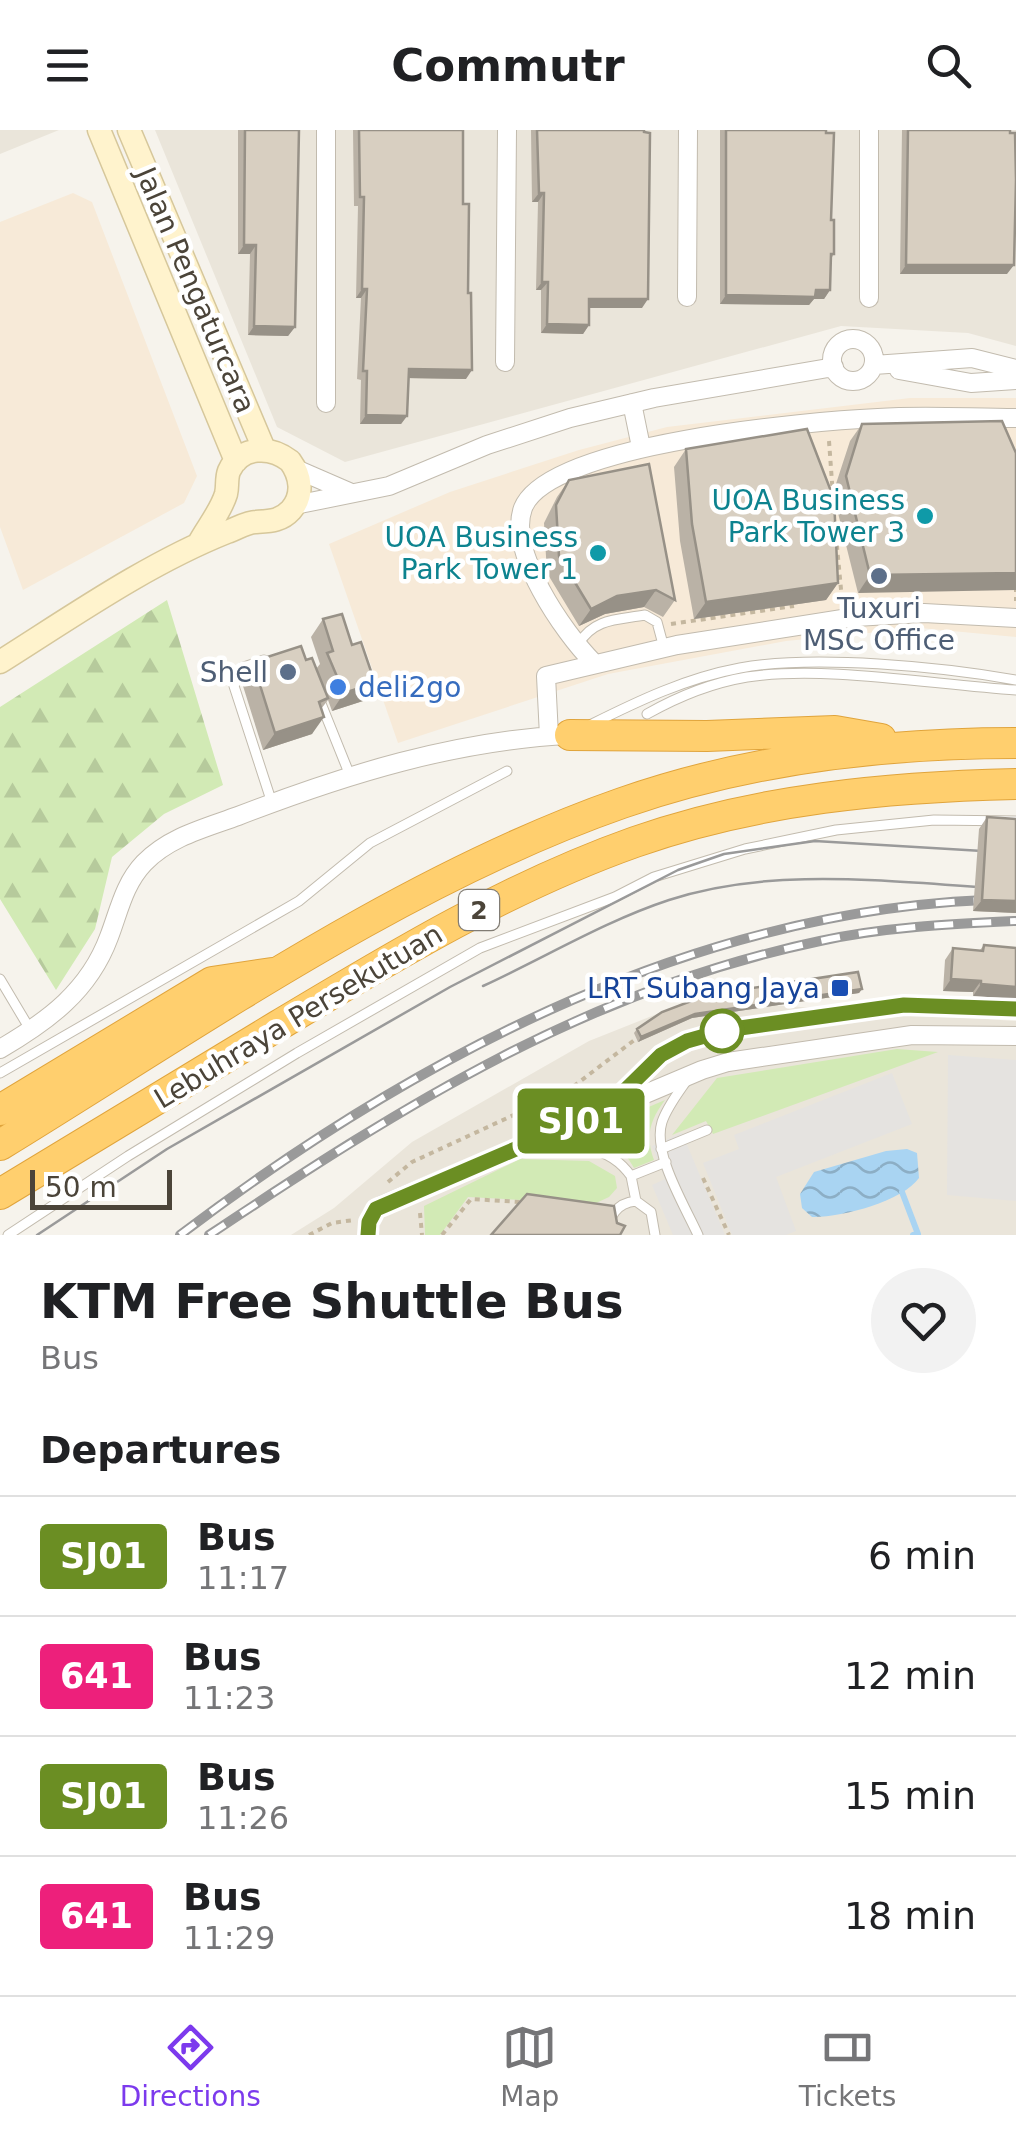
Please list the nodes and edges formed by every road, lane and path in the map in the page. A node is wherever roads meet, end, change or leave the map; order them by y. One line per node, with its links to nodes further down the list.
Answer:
1 (99, 130): 20 (street)
2 (128, 130): 19 (street, Jalan Pengaturcara)
3 (326, 130): 14 (street)
4 (506, 130): 9 (street)
5 (688, 130): 7 (street)
6 (869, 130): 8 (street)
7 (687, 297)
8 (869, 298)
9 (504, 362)
10 (874, 366): 11 (street); 11 (street); 12 (street); 13 (street)
11 (834, 367): 15 (street)
12 (1016, 369)
13 (1016, 380)
14 (326, 403)
15 (632, 403): 18 (street); 22 (street)
16 (1016, 418): 18 (street)
17 (829, 436): 24 (path)
18 (642, 447): 35 (street)
19 (264, 449): 20 (street); 21 (street)
20 (236, 461): 23 (street)
21 (296, 468): 22 (street); 25 (street)
22 (349, 492): 25 (street)
23 (226, 493): 27 (street); 28 (street)
24 (833, 496)
25 (295, 505): 27 (street)
26 (834, 513): 30 (path)
27 (254, 522): 28 (street)
28 (199, 543): 38 (street)
29 (1016, 578): 31 (path)
30 (842, 600)
31 (1016, 600)
32 (805, 605): 33 (path)
33 (669, 610)
34 (1016, 618): 36 (street)
35 (577, 646): 36 (lane); 39 (street)
36 (664, 648): 39 (street)
37 (272, 657): 50 (lane)
38 (0, 662)
39 (593, 662): 44 (street)
40 (311, 680): 48 (lane)
41 (1016, 680): 44 (lane)
42 (1016, 690): 43 (lane)
43 (646, 714)
44 (559, 736): 46 (highway); 48 (street)
45 (1016, 743): 46 (highway, Lebuhraya Persekutuan / 2)
46 (904, 744): 52 (highway, Lebuhraya Persekutuan / 2)
47 (508, 771): 59 (lane)
48 (351, 778): 50 (street)
49 (1016, 784): 71 (highway, Lebuhraya Persekutuan / 2)
50 (272, 803): 55 (street)
51 (1016, 821): 76 (lane)
52 (285, 970): 61 (highway); 64 (highway, Lebuhraya Persekutuan / 2)
53 (0, 980): 55 (lane)
54 (1016, 1009): 62 (lane)
55 (31, 1031): 58 (street)
56 (647, 1032): 70 (path)
57 (1016, 1036): 60 (street)
58 (0, 1048)
59 (0, 1073)
60 (692, 1074): 62 (street); 66 (lane)
61 (0, 1110)
62 (604, 1111): 65 (street)
63 (706, 1130): 66 (lane)
64 (0, 1145)
65 (521, 1148): 68 (lane); 75 (street)
66 (661, 1149): 67 (lane)
67 (666, 1162): 68 (lane); 82 (lane)
68 (631, 1176): 72 (lane)
69 (703, 1178): 83 (path)
70 (386, 1185)
71 (0, 1194)
72 (636, 1201): 80 (lane); 81 (lane)
73 (524, 1203): 79 (path)
74 (420, 1213): 78 (path)
75 (362, 1224): 77 (path)
76 (8, 1235)
77 (309, 1235)
78 (422, 1235)
79 (442, 1235)
80 (612, 1235)
81 (655, 1235)
82 (698, 1235)
83 (729, 1235)

